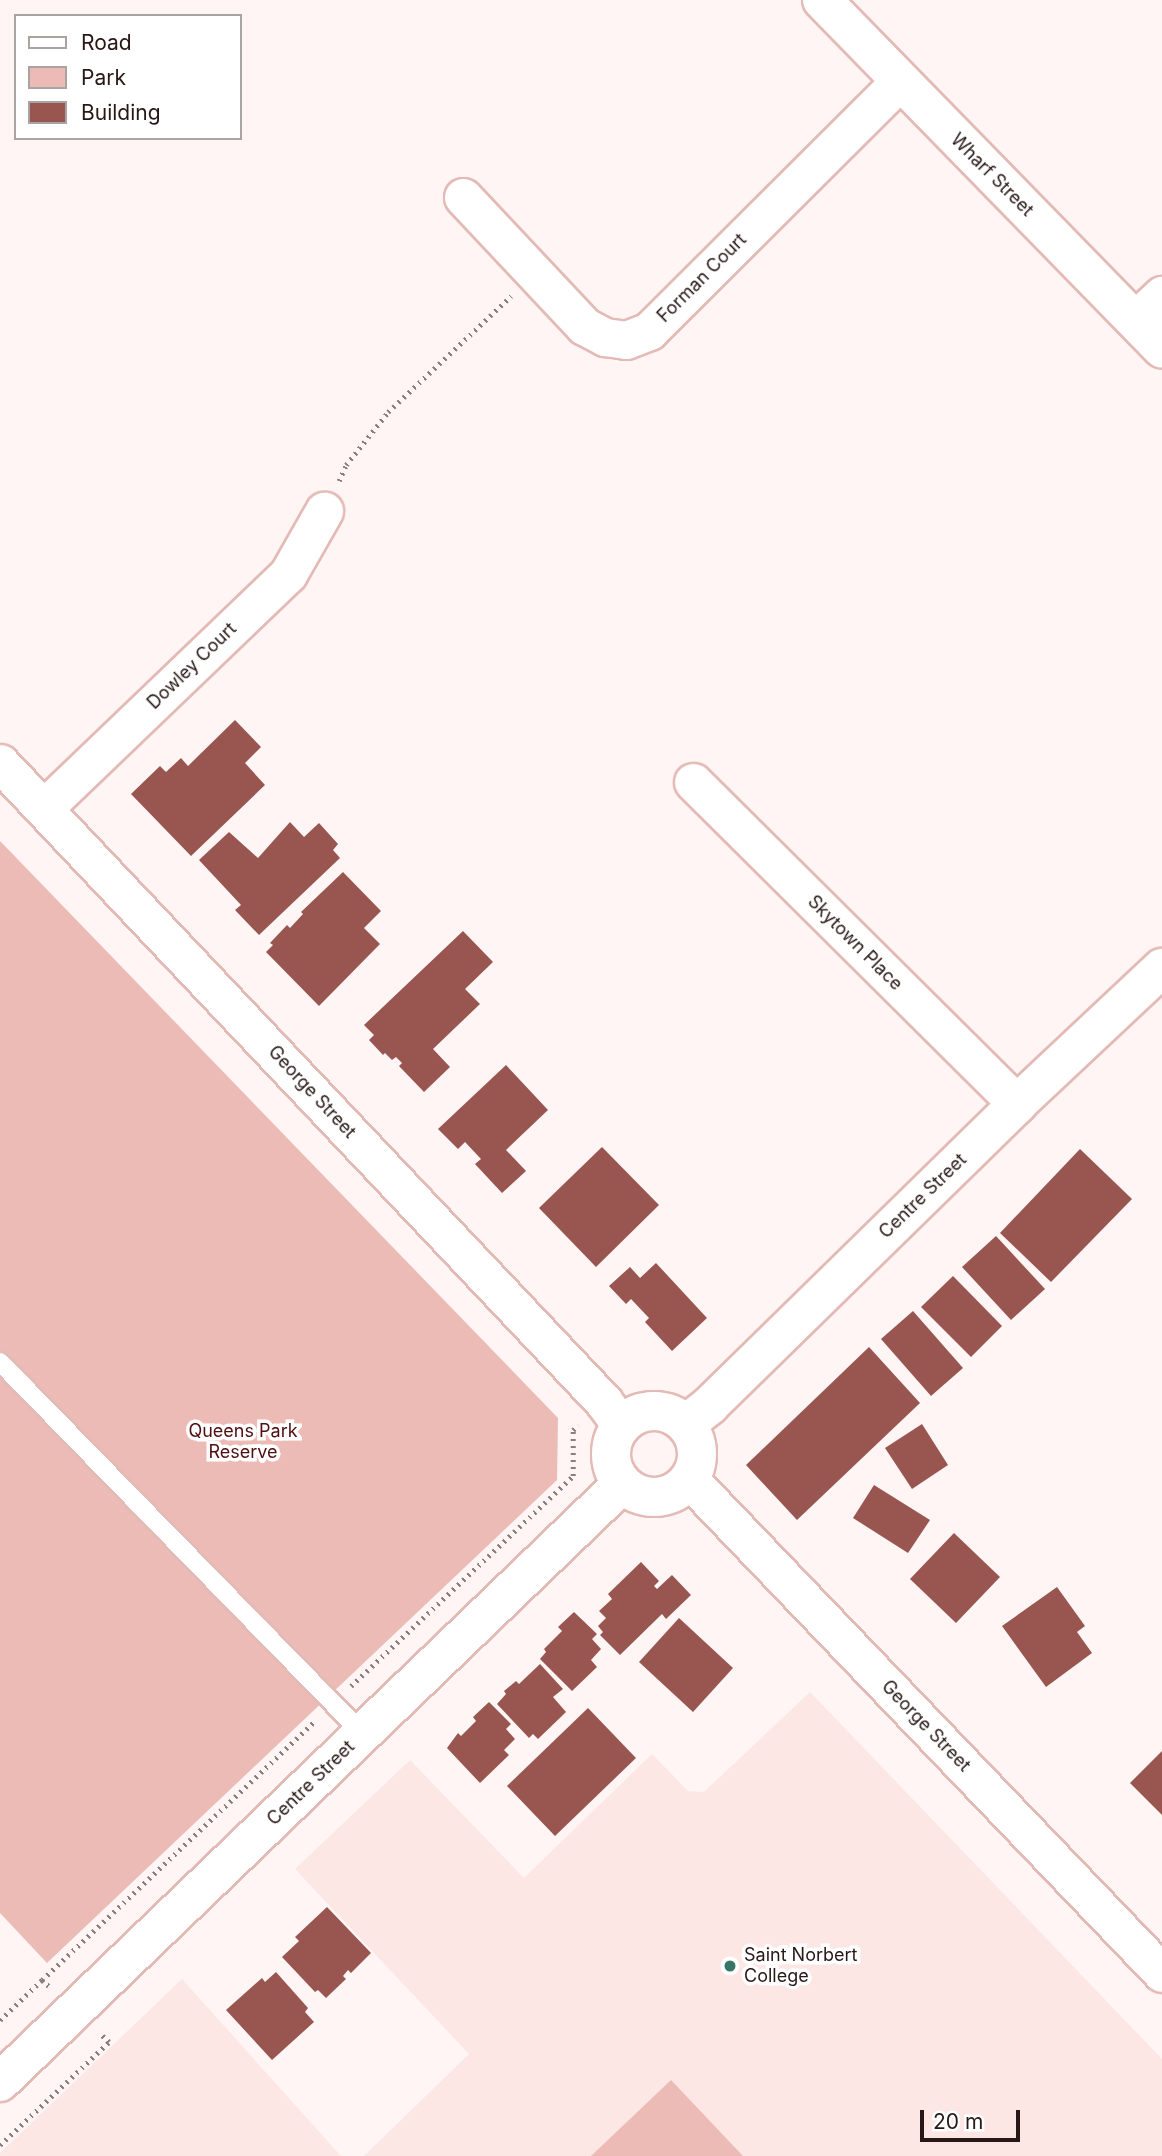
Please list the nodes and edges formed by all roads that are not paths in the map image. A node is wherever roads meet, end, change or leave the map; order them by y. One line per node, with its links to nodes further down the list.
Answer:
1 (822, 0): 2 (street, Wharf Street)
2 (900, 81): 3 (street, Forman Court); 4 (street, Wharf Street)
3 (463, 197)
4 (1149, 307): 5 (street, Wharf Street)
5 (1162, 349)
6 (324, 511): 9 (street, Dowley Court)
7 (0, 763): 9 (street, George Street)
8 (694, 782): 11 (street, Skytown Place)
9 (44, 808): 14 (street, George Street)
10 (1162, 968): 11 (street, Centre Street)
11 (1017, 1104): 13 (street, Centre Street)
12 (0, 1362): 17 (lane)
13 (686, 1424): 14 (street); 15 (street)
14 (621, 1425): 16 (street)
15 (689, 1479): 16 (street); 18 (street, George Street)
16 (622, 1484): 17 (street, Centre Street)
17 (363, 1734): 19 (street, Centre Street)
18 (1162, 1973)
19 (0, 2082)

